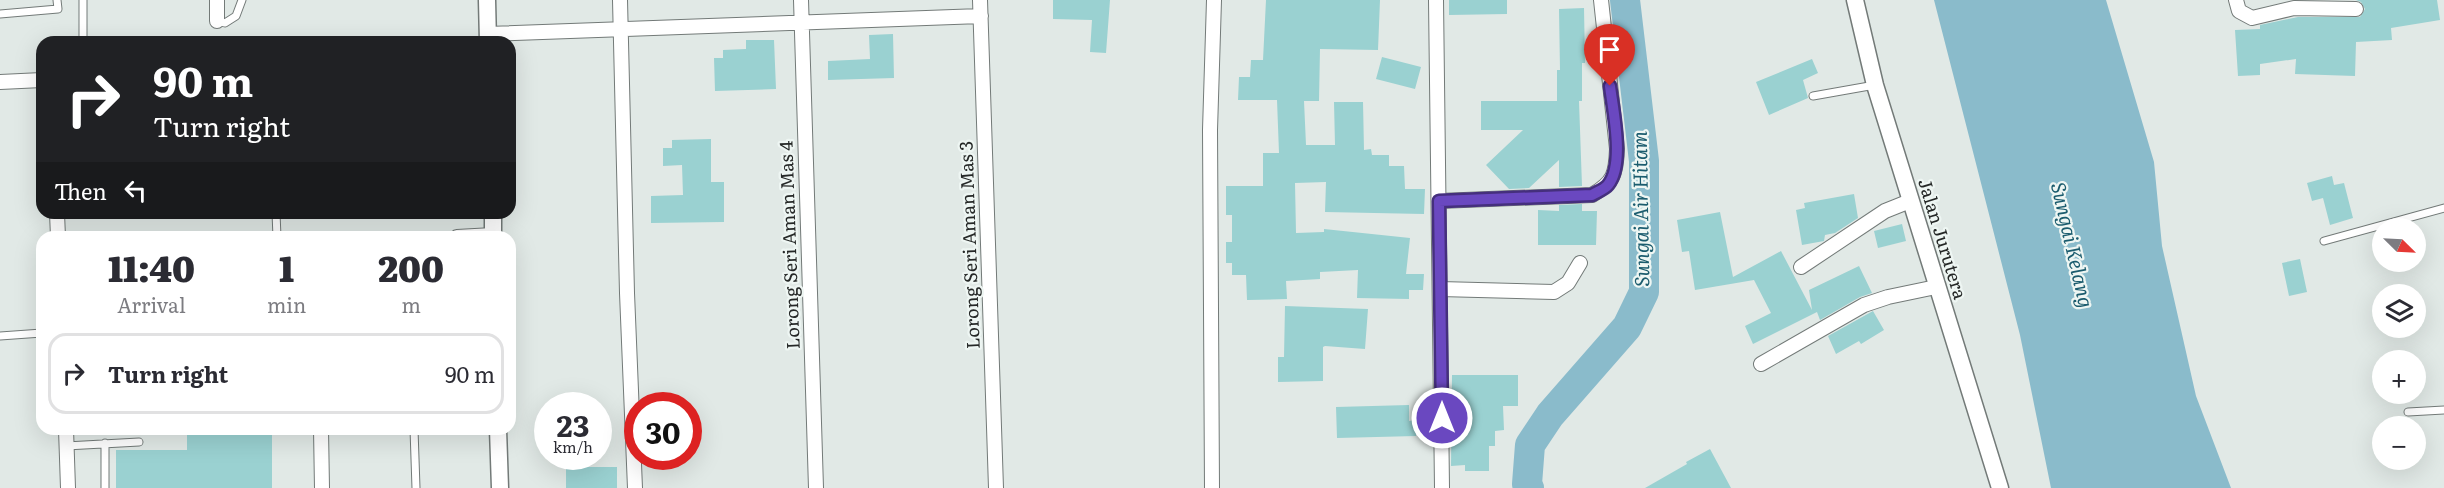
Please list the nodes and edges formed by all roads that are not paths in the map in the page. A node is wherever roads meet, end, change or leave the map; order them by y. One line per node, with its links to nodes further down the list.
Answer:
1 (57, 0): 15 (lane)
2 (83, 0): 20 (lane)
3 (217, 0): 17 (street)
4 (242, 0): 17 (lane)
5 (487, 0): 21 (street)
6 (620, 0): 19 (street)
7 (801, 0): 18 (street, Lorong Seri Aman Mas 4)
8 (980, 0): 16 (street, Lorong Seri Aman Mas 3)
9 (1214, 0): 55 (street)
10 (1436, 0): 27 (street)
11 (1601, 0): 27 (street)
12 (1855, 0): 25 (street, Jalan Jurutera)
13 (2236, 0): 14 (street)
14 (2356, 9)
15 (0, 14)
16 (981, 16): 18 (street); 54 (street, Lorong Seri Aman Mas 3)
17 (217, 21)
18 (802, 23): 19 (street); 53 (street, Lorong Seri Aman Mas 4)
19 (621, 30): 22 (street); 52 (street)
20 (83, 36)
21 (488, 36)
22 (516, 36)
23 (36, 80): 24 (street)
24 (0, 82)
25 (1875, 85): 26 (lane); 28 (street, Jalan Jurutera)
26 (1813, 96)
27 (1439, 201): 34 (street)
28 (1910, 201): 32 (street); 33 (street, Jalan Jurutera)
29 (2444, 208): 30 (lane)
30 (2324, 241)
31 (1581, 263): 34 (street)
32 (1801, 267)
33 (1936, 286): 37 (street); 57 (street, Jalan Jurutera)
34 (1440, 289): 56 (street)
35 (36, 333): 36 (lane)
36 (0, 336)
37 (1761, 364)
38 (2444, 410): 39 (lane)
39 (2408, 412)
40 (66, 435): 46 (street)
41 (321, 435): 49 (street)
42 (414, 435): 50 (lane)
43 (498, 435): 51 (street)
44 (138, 442): 45 (lane)
45 (105, 443): 46 (lane); 48 (lane)
46 (66, 446): 47 (street)
47 (68, 488)
48 (105, 488)
49 (322, 488)
50 (416, 488)
51 (500, 488)
52 (634, 488)
53 (816, 488)
54 (996, 488)
55 (1212, 488)
56 (1442, 488)
57 (2000, 488)

